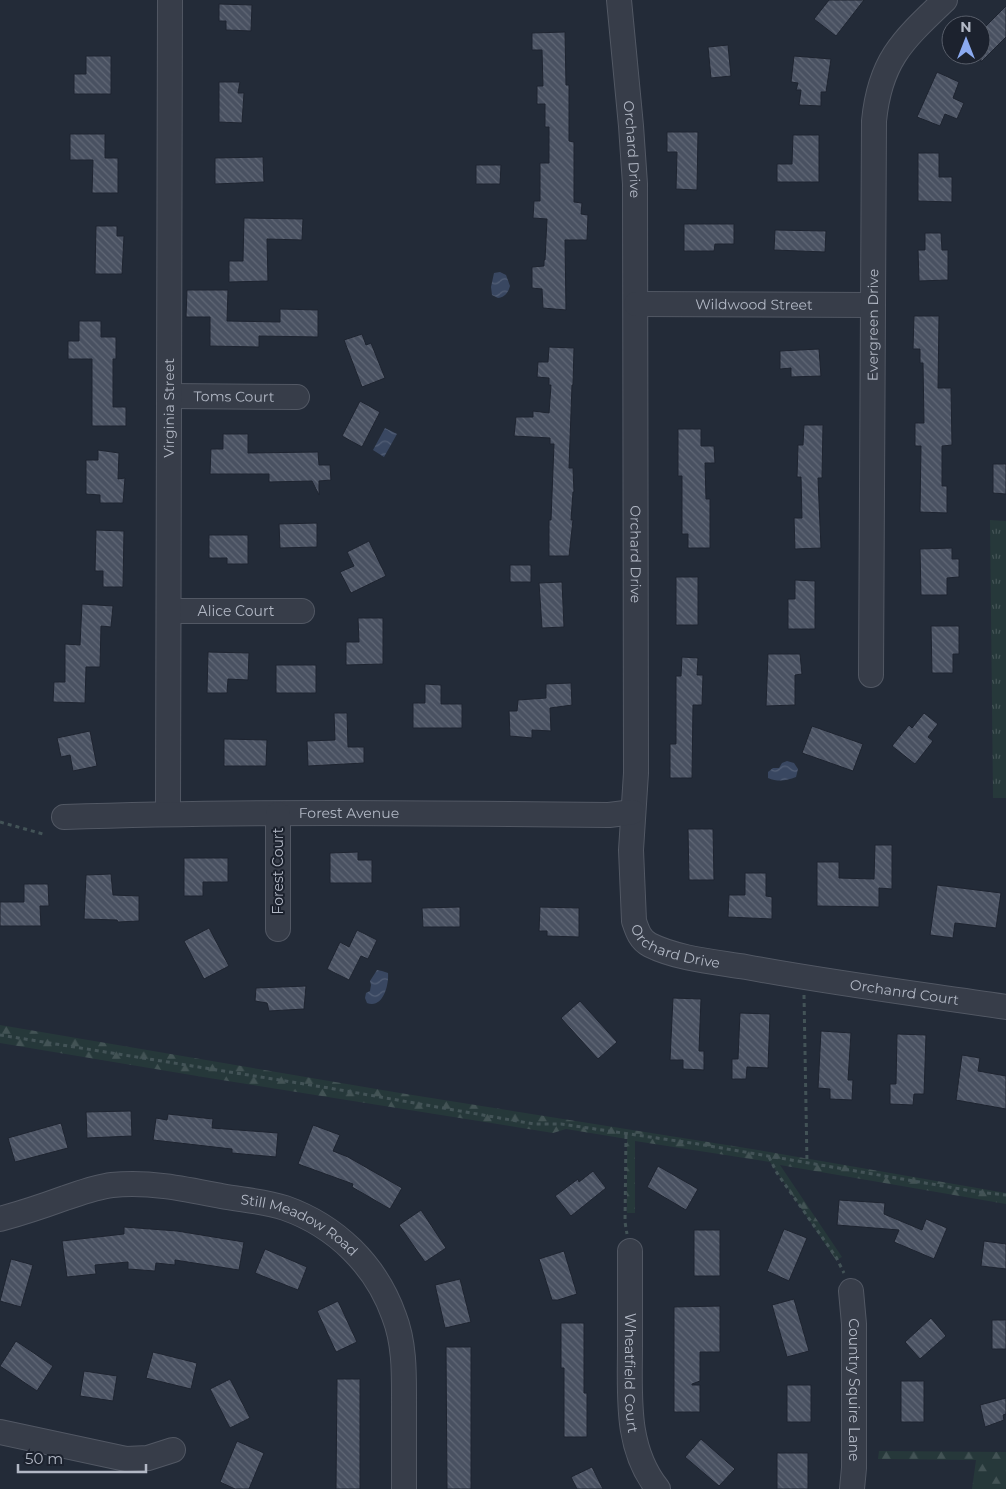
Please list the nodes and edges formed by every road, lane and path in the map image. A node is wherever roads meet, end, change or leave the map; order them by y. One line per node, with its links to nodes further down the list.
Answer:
1 (170, 0): 6 (street, Virginia Street)
2 (620, 0): 4 (street, Orchard Drive)
3 (945, 0): 5 (street, Evergreen Drive)
4 (636, 304): 5 (street, Wildwood Street); 11 (street, Orchard Drive)
5 (872, 305): 10 (street, Evergreen Drive)
6 (170, 396): 7 (street, Toms Court); 8 (street, Virginia Street)
7 (297, 397)
8 (170, 611): 9 (street, Alice Court); 12 (street, Virginia Street)
9 (302, 611)
10 (871, 675)
11 (633, 812): 13 (street, Forest Avenue); 18 (street, Orchard Drive)
12 (168, 814): 13 (street, Forest Avenue); 14 (street, Forest Avenue)
13 (278, 814): 17 (street, Forest Court)
14 (64, 817)
15 (0, 822): 16 (path)
16 (43, 834)
17 (278, 929)
18 (804, 977): 19 (street, Orchanrd Court); 23 (path)
19 (1006, 1007)
20 (0, 1035): 21 (path)
21 (626, 1135): 22 (path); 26 (path)
22 (769, 1156): 23 (path); 27 (path)
23 (807, 1163): 24 (path)
24 (1006, 1195)
25 (0, 1219): 30 (street, Still Meadow Road)
26 (630, 1251): 31 (street, Wheatfield Court)
27 (851, 1291): 32 (street, Country Squire Lane)
28 (0, 1432): 29 (street)
29 (173, 1450)
30 (404, 1489)
31 (658, 1489)
32 (852, 1489)

